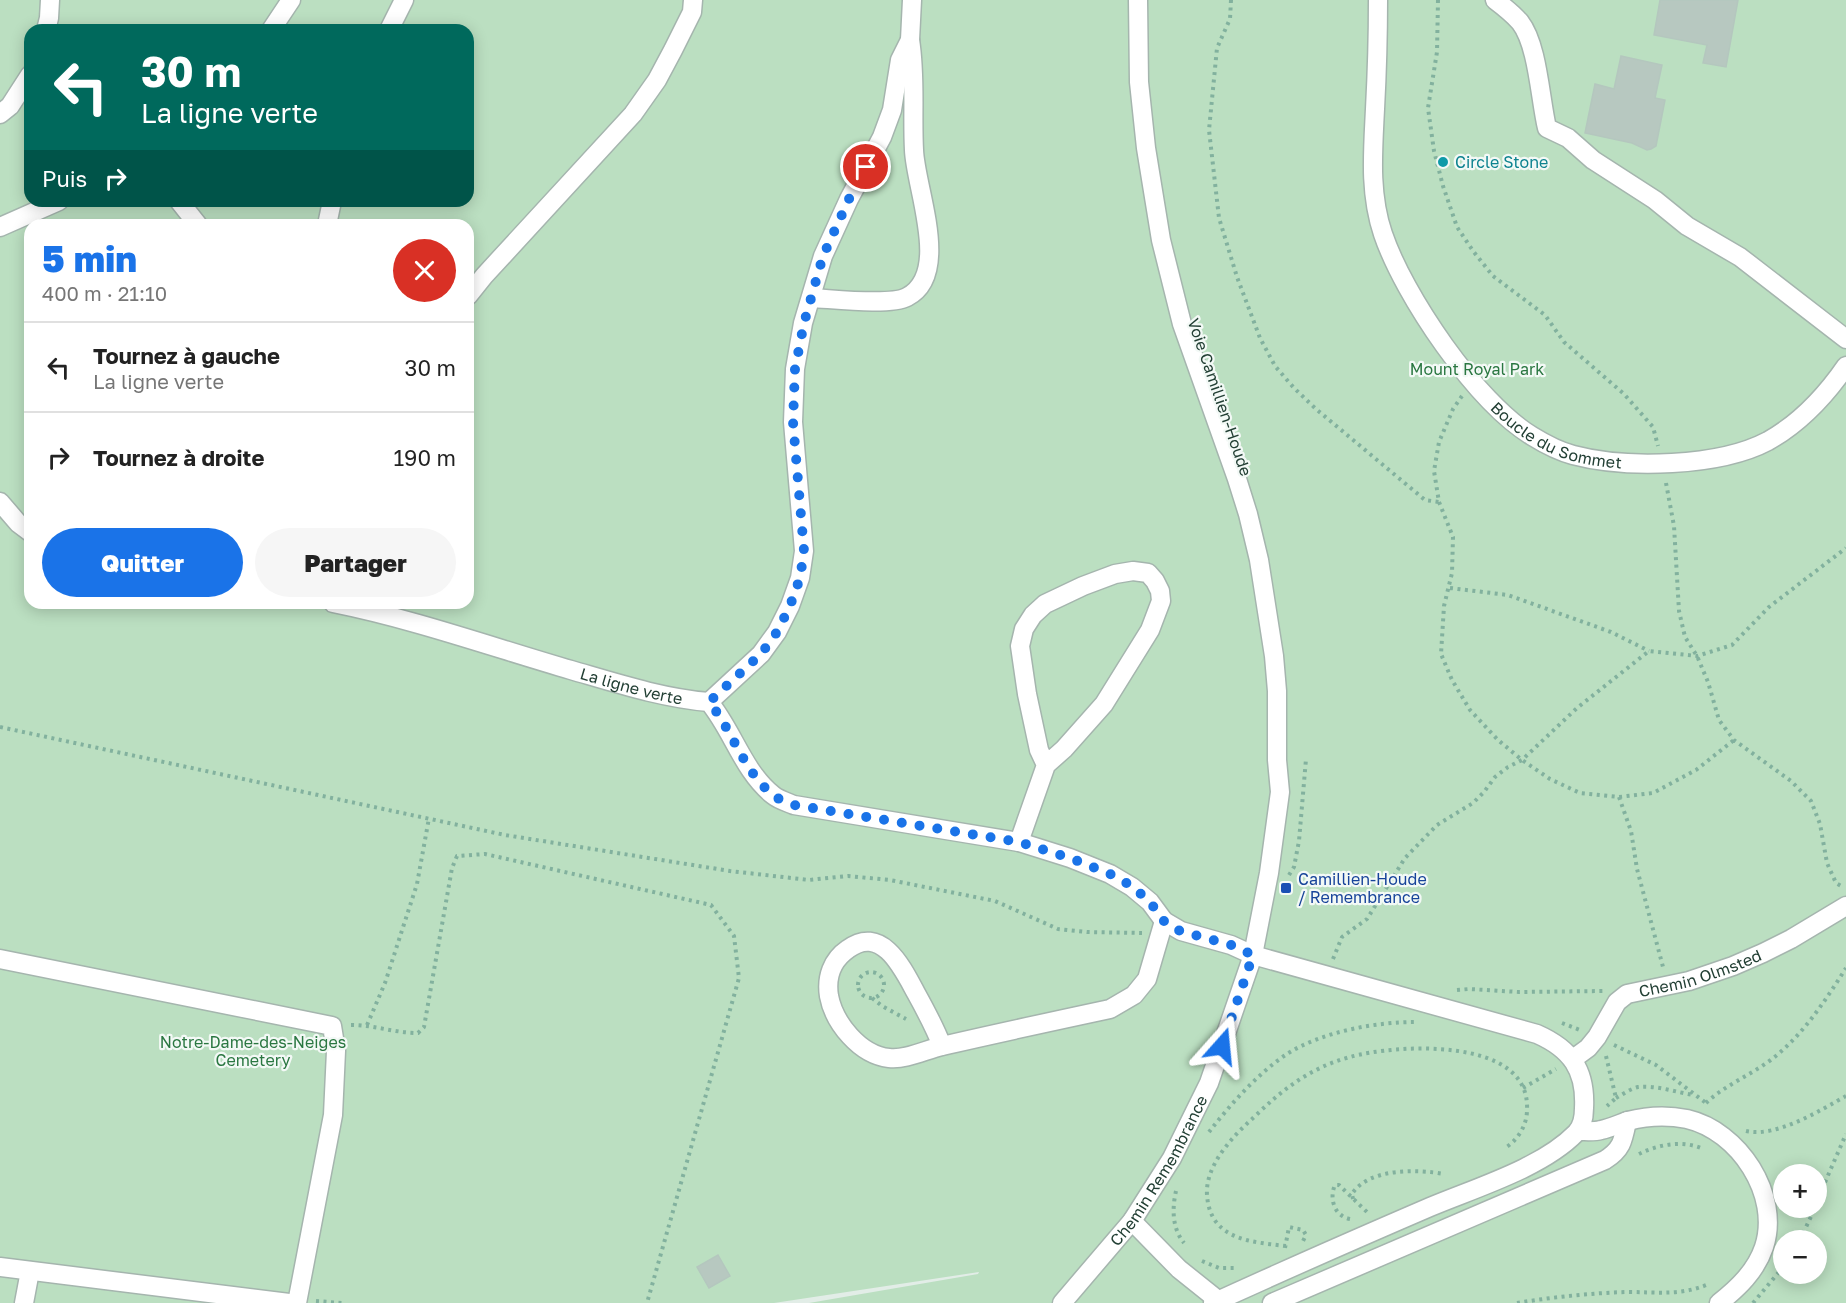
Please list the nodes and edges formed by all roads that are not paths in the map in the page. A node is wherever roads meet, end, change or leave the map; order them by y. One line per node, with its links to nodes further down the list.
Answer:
1 (50, 0): 10 (street)
2 (291, 0): 11 (street)
3 (404, 0): 12 (street)
4 (693, 0): 20 (street)
5 (912, 0): 13 (street)
6 (1138, 0): 30 (street, Voie Camillien-Houde)
7 (1149, 0): 30 (street, Voie Camillien-Houde)
8 (1378, 0): 23 (street, Boucle du Sommet)
9 (1495, 0): 22 (street)
10 (48, 24)
11 (275, 24)
12 (392, 24)
13 (910, 40): 21 (street); 21 (street)
14 (24, 84): 15 (street)
15 (0, 114)
16 (45, 207): 19 (street)
17 (184, 207): 18 (street)
18 (193, 219)
19 (0, 227)
20 (474, 289)
21 (812, 298): 28 (street)
22 (1846, 339)
23 (1846, 366)
24 (0, 502): 26 (street)
25 (0, 520): 26 (street)
26 (24, 527)
27 (376, 609): 28 (street, La ligne verte)
28 (709, 702): 31 (street)
29 (1046, 765): 29 (street); 31 (street)
30 (1280, 792): 34 (street, Voie Camillien-Houde)
31 (1019, 842): 33 (street)
32 (1846, 906): 37 (street, Chemin Olmsted)
33 (1162, 927): 34 (street); 36 (street)
34 (1253, 955): 37 (street); 40 (street, Chemin Remembrance)
35 (0, 959): 43 (street)
36 (942, 1046): 36 (street)
37 (1564, 1065): 39 (street)
38 (1627, 1121): 39 (street); 48 (street); 49 (street)
39 (1579, 1131): 44 (street)
40 (1132, 1221): 44 (street); 47 (street, Chemin Remembrance)
41 (0, 1266): 42 (street)
42 (30, 1271): 45 (street); 46 (street)
43 (304, 1302)
44 (1216, 1302)
45 (24, 1303)
46 (289, 1303)
47 (1062, 1303)
48 (1272, 1303)
49 (1719, 1303)

